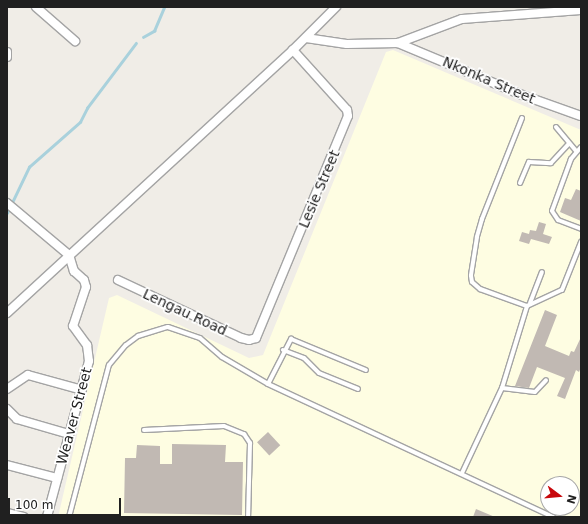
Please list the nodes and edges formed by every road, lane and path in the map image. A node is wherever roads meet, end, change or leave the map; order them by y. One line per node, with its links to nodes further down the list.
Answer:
1 (36, 7): 5 (street)
2 (336, 7): 4 (street)
3 (581, 10): 6 (street)
4 (306, 38): 6 (street); 7 (street)
5 (75, 41)
6 (398, 43): 10 (street, Nkonka Street)
7 (293, 50): 20 (street); 25 (street, Lesie Street)
8 (7, 52): 9 (street)
9 (7, 57)
10 (581, 116)
11 (522, 118): 23 (lane)
12 (556, 126): 13 (lane)
13 (569, 144): 15 (lane); 16 (lane)
14 (581, 147): 15 (lane)
15 (576, 151): 18 (lane)
16 (520, 183)
17 (7, 203): 20 (street)
18 (581, 229)
19 (581, 242): 23 (lane)
20 (69, 255): 24 (street); 32 (street, Weaver Street)
21 (542, 272): 23 (lane)
22 (118, 280): 25 (street, Lengau Road)
23 (529, 305): 30 (lane)
24 (7, 313)
25 (252, 340)
26 (283, 350): 27 (lane); 29 (lane); 33 (lane)
27 (366, 370)
28 (546, 380): 30 (lane)
29 (268, 384): 38 (lane); 43 (lane)
30 (502, 388): 38 (lane)
31 (7, 389): 32 (street)
32 (82, 390): 36 (street, Weaver Street)
33 (358, 390)
34 (7, 409): 36 (street)
35 (144, 430): 44 (lane)
36 (69, 434): 39 (street, Weaver Street)
37 (7, 465): 39 (street)
38 (462, 473): 45 (lane)
39 (57, 478): 42 (street, Weaver Street)
40 (7, 513): 41 (street)
41 (24, 517)
42 (47, 517)
43 (69, 517)
44 (248, 517)
45 (553, 517)

